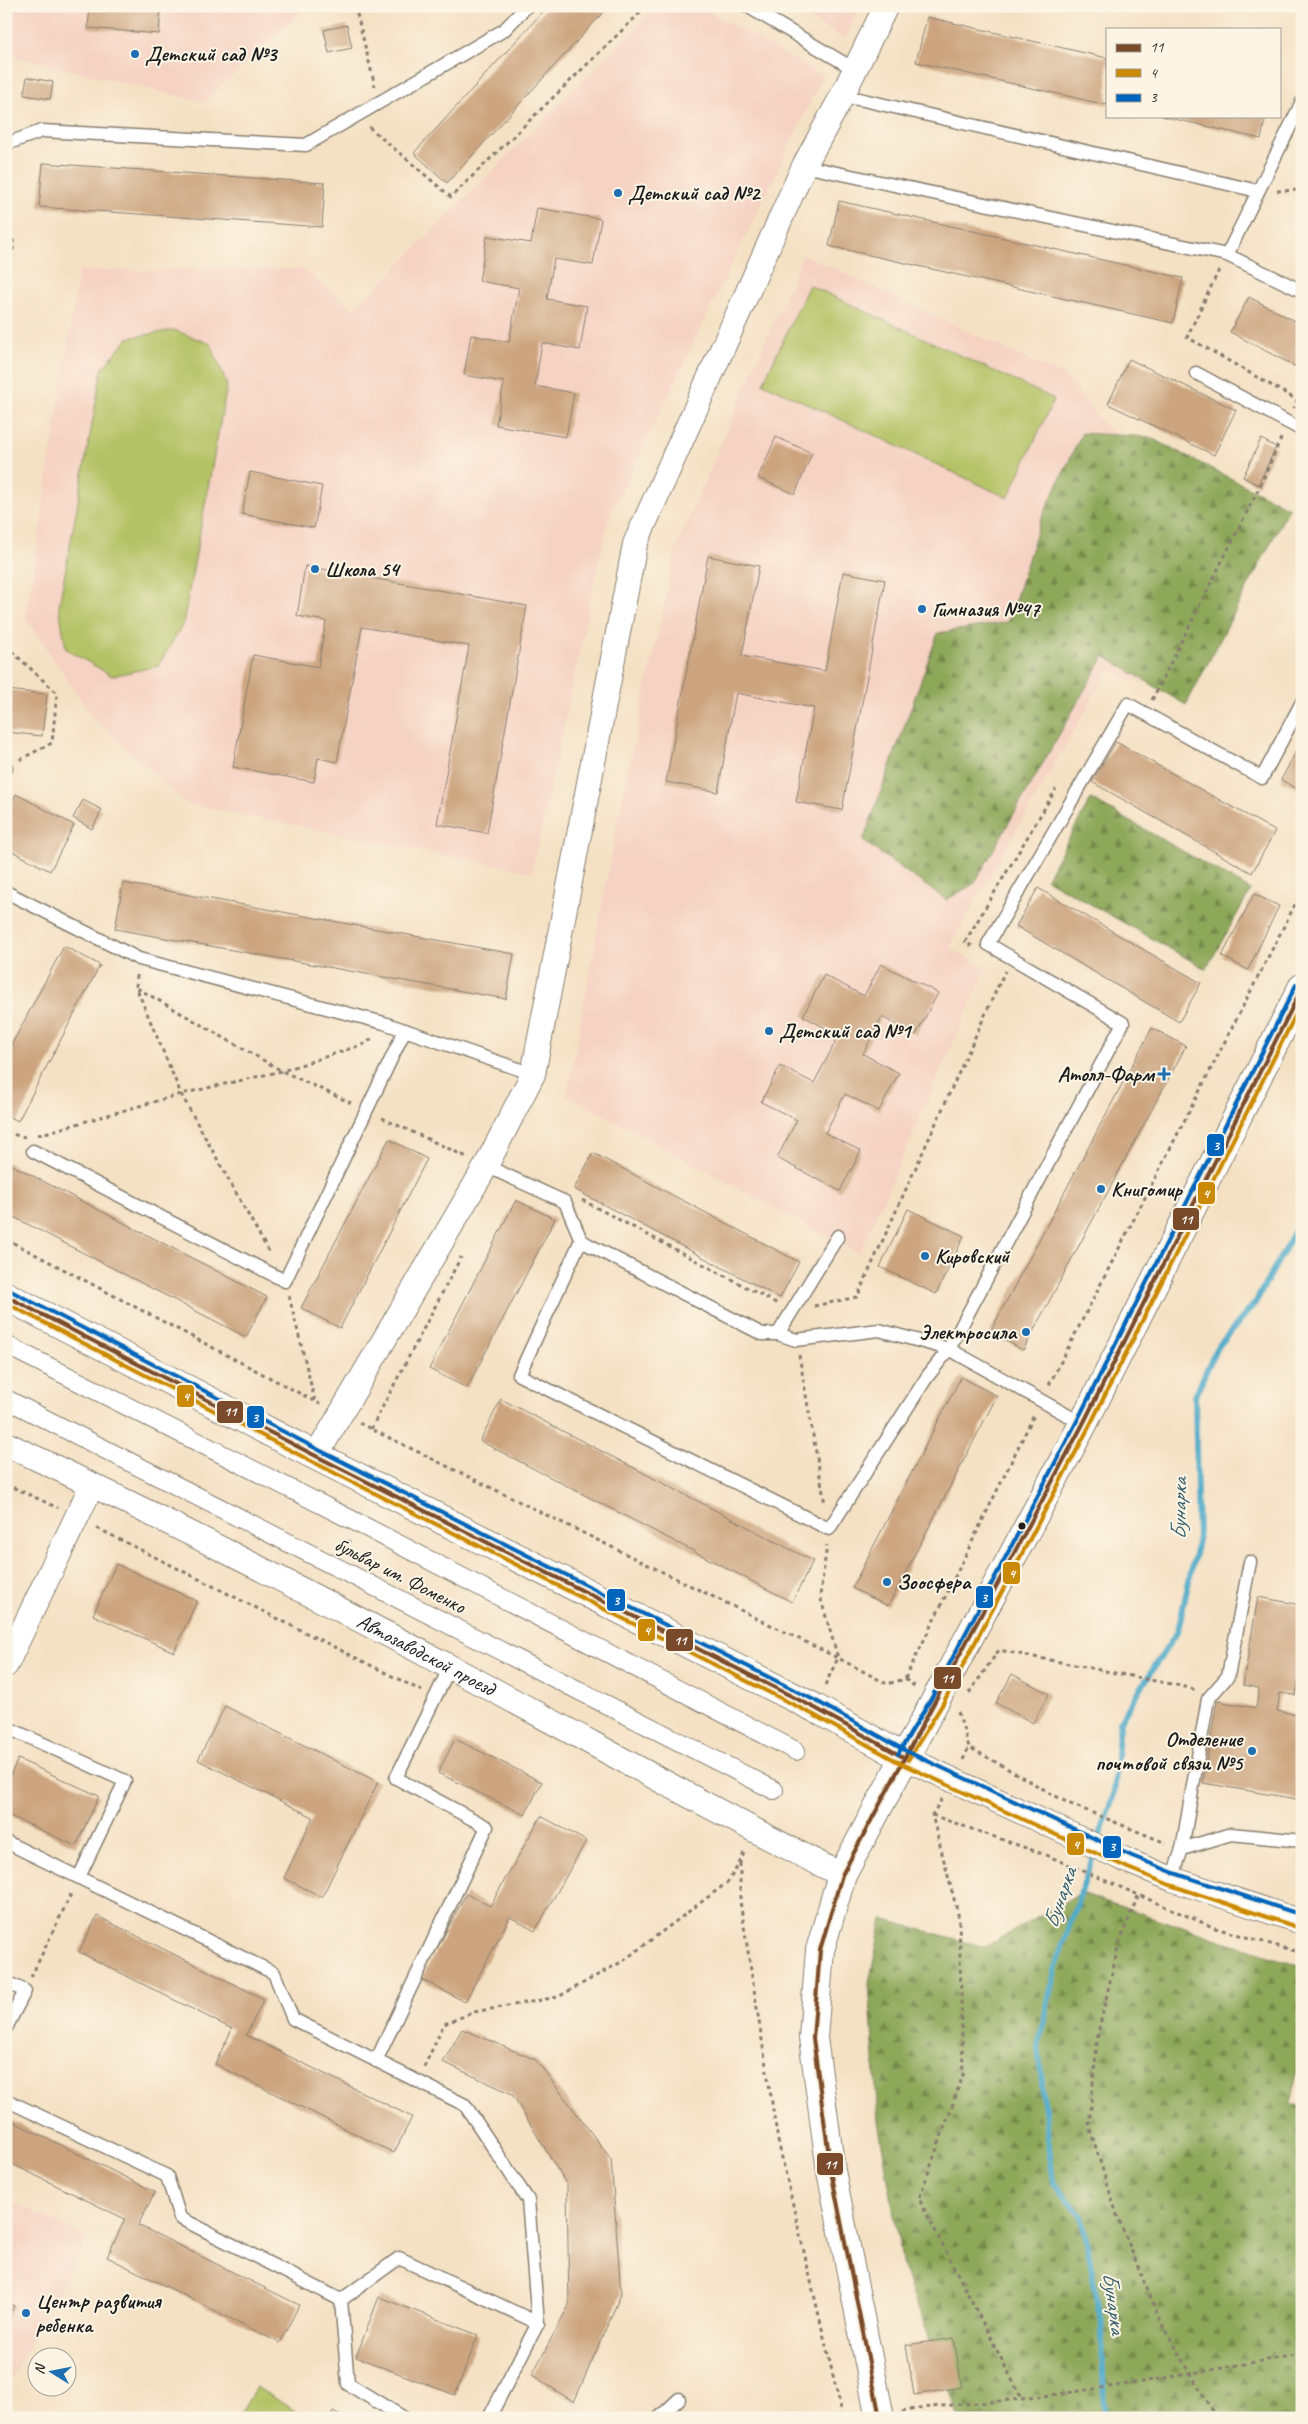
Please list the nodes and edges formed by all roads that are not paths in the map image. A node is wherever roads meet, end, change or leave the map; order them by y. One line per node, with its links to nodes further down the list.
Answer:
1 (526, 6): 7 (lane)
2 (747, 6): 4 (lane)
3 (886, 6): 4 (street)
4 (854, 69): 5 (street)
5 (842, 98): 8 (street); 9 (lane)
6 (1302, 102): 9 (lane)
7 (6, 144)
8 (804, 166): 10 (lane); 18 (street)
9 (1258, 191): 10 (lane)
10 (1227, 255): 11 (lane)
11 (1302, 291)
12 (1196, 373): 13 (lane)
13 (1302, 430)
14 (1302, 702): 26 (lane)
15 (6, 892): 17 (lane)
16 (1302, 988): 28 (street)
17 (405, 1030): 18 (lane); 19 (lane)
18 (533, 1074): 20 (street)
19 (33, 1151)
20 (486, 1166): 22 (lane); 30 (street)
21 (838, 1236): 24 (lane)
22 (581, 1240): 24 (lane); 26 (lane)
23 (6, 1296): 30 (street)
24 (778, 1334): 26 (lane)
25 (6, 1345): 36 (street, бульвар им. Фоменко)
26 (949, 1349): 28 (lane)
27 (6, 1399): 38 (street, бульвар им. Фоменко)
28 (1083, 1424): 37 (street)
29 (6, 1444): 31 (street, Автозаводской проезд)
30 (316, 1456): 37 (street)
31 (92, 1485): 33 (street); 34 (street, Автозаводской проезд)
32 (1250, 1562): 41 (lane)
33 (6, 1665)
34 (450, 1667): 42 (street, Автозаводской проезд); 48 (lane)
35 (6, 1727): 43 (lane)
36 (796, 1751)
37 (903, 1757): 42 (street); 44 (street)
38 (774, 1790)
39 (1302, 1841): 41 (lane)
40 (6, 1842): 43 (lane)
41 (1182, 1849): 44 (lane)
42 (842, 1875): 56 (street)
43 (79, 1877): 48 (lane)
44 (1172, 1879): 45 (street)
45 (1302, 1922)
46 (6, 1982): 47 (lane)
47 (6, 2028)
48 (376, 2061): 51 (lane)
49 (6, 2100): 50 (lane)
50 (341, 2300): 51 (lane); 53 (lane)
51 (538, 2323): 54 (lane)
52 (679, 2399): 55 (lane)
53 (404, 2418)
54 (489, 2418)
55 (659, 2418)
56 (880, 2418)

